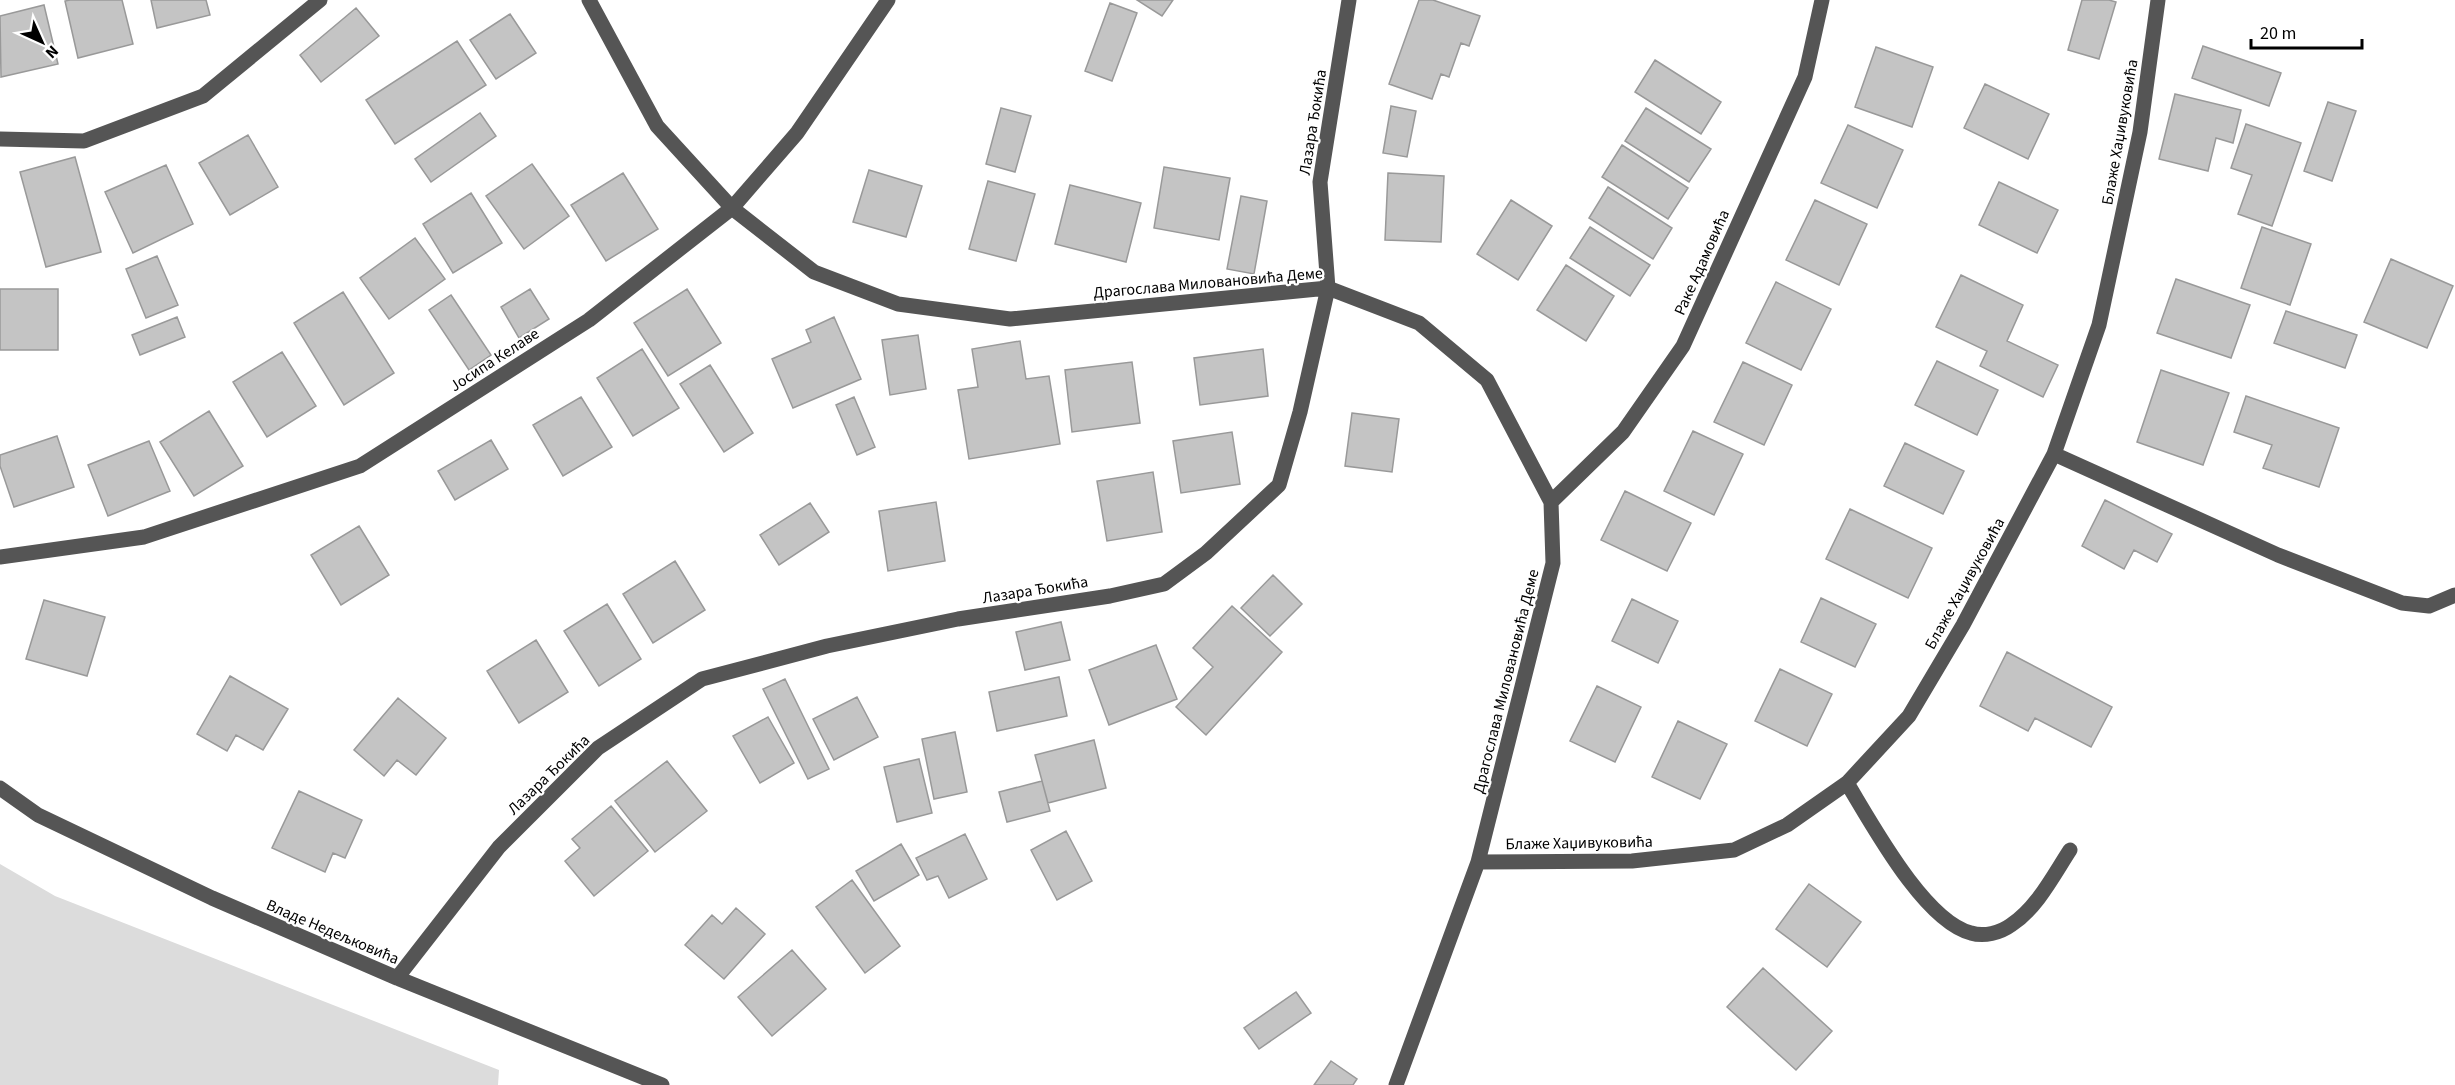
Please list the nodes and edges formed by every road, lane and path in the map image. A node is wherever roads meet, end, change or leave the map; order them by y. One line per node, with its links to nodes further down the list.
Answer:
1 (320, 0): 7 (street)
2 (588, 0): 8 (street, Драгослава Миловановића Деме)
3 (888, 0): 8 (street, Јосипа Келаве)
4 (1349, 0): 9 (street, Лазара Ђокића)
5 (1822, 0): 11 (street, Раке Адамовића)
6 (2158, 0): 10 (street, Блаже Хаџивуковића)
7 (0, 139)
8 (732, 208): 9 (street, Драгослава Миловановића Деме); 12 (street, Јосипа Келаве)
9 (1329, 288): 11 (street, Драгослава Миловановића Деме); 18 (street, Лазара Ђокића)
10 (2054, 454): 13 (street); 14 (street, Блаже Хаџивуковића)
11 (1551, 502): 17 (street, Драгослава Миловановића Деме)
12 (0, 557)
13 (2455, 595)
14 (1847, 783): 16 (street); 17 (street, Блаже Хаџивуковића)
15 (0, 788): 18 (street, Владе Недељковића)
16 (2070, 850)
17 (1478, 862): 20 (street, Драгослава Миловановића Деме)
18 (397, 978): 19 (street, Владе Недељковића)
19 (662, 1085)
20 (1396, 1085)

